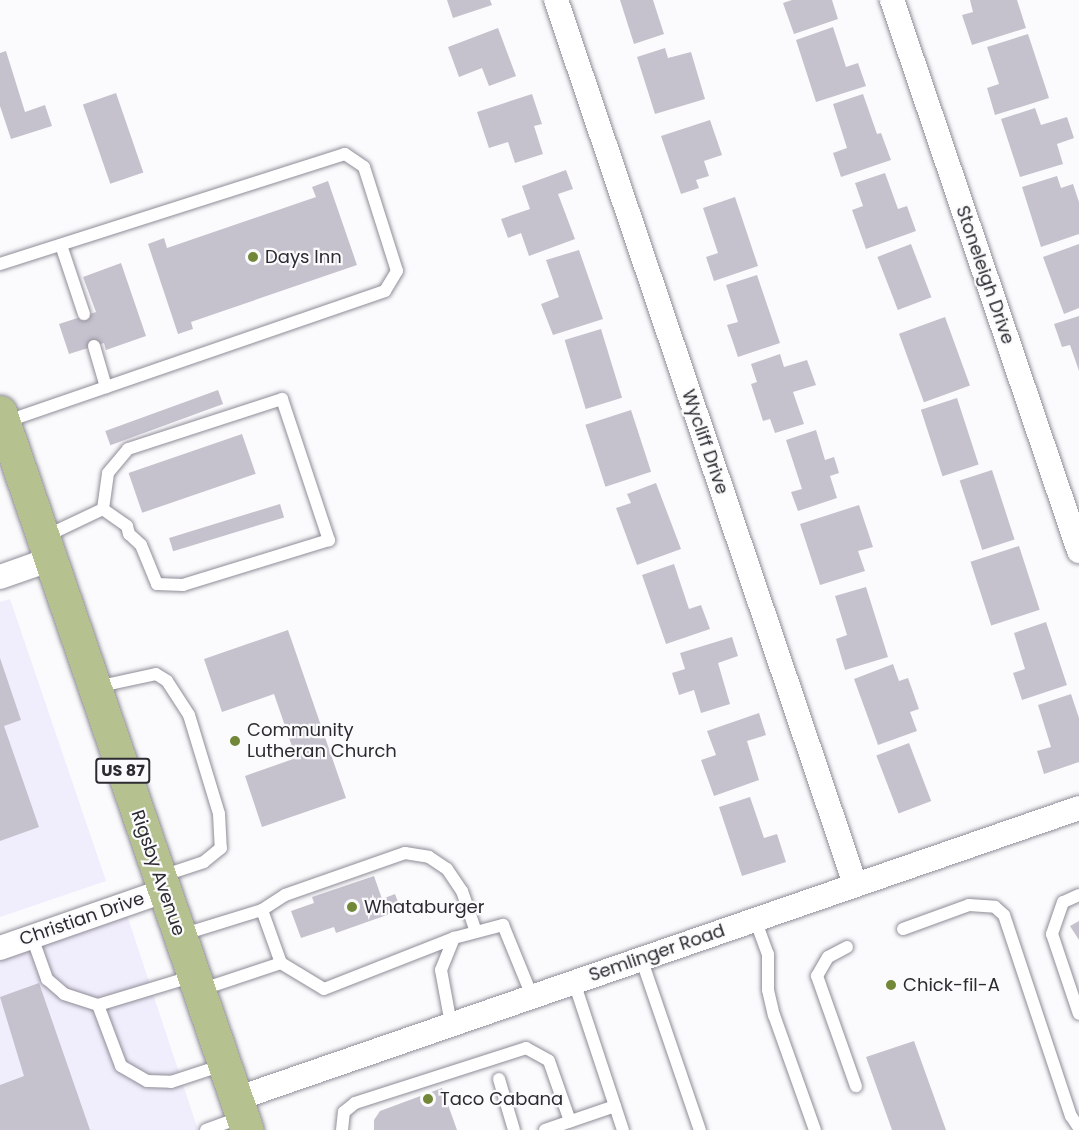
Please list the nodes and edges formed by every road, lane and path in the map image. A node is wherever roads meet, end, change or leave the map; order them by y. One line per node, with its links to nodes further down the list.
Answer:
1 (555, 0): 16 (street, Wycliff Drive)
2 (892, 0): 11 (street, Stoneleigh Drive)
3 (61, 245): 4 (lane); 5 (lane); 7 (lane)
4 (0, 264)
5 (84, 314)
6 (94, 346): 7 (lane)
7 (106, 387): 8 (lane)
8 (2, 417): 10 (main road, Rigsby Avenue / US 87)
9 (103, 509): 9 (lane); 10 (lane)
10 (47, 548): 12 (street); 13 (main road, Rigsby Avenue / US 87)
11 (1079, 550)
12 (0, 577)
13 (95, 687): 15 (main road, Rigsby Avenue / US 87); 15 (lane)
14 (1079, 808): 16 (street, Semlinger Road)
15 (162, 884): 22 (main road, Rigsby Avenue / US 87); 23 (street, Christian Drive)
16 (855, 884): 19 (street, Semlinger Road)
17 (1079, 895): 33 (lane)
18 (262, 910): 21 (lane); 22 (lane); 28 (lane)
19 (755, 919): 27 (street, Semlinger Road); 49 (lane)
20 (903, 929): 40 (lane)
21 (476, 933): 24 (lane); 31 (lane)
22 (180, 935): 30 (main road, Rigsby Avenue / US 87)
23 (32, 937): 26 (street, Christian Drive); 32 (lane)
24 (454, 938): 28 (lane); 34 (lane)
25 (847, 947): 37 (lane)
26 (0, 948)
27 (641, 958): 29 (street, Semlinger Road); 48 (lane)
28 (280, 963): 30 (lane)
29 (574, 982): 31 (street, Semlinger Road); 38 (lane)
30 (196, 983): 32 (lane); 35 (main road, Rigsby Avenue / US 87)
31 (532, 996): 34 (street, Semlinger Road)
32 (98, 1005): 35 (lane)
33 (1079, 1014)
34 (451, 1024): 39 (street, Semlinger Road)
35 (224, 1065): 39 (main road, Rigsby Avenue / US 87)
36 (498, 1079): 45 (lane)
37 (856, 1086)
38 (615, 1106): 41 (lane); 47 (lane)
39 (242, 1115): 43 (lane)
40 (1071, 1116): 42 (lane); 50 (lane)
41 (570, 1121): 44 (lane); 46 (lane)
42 (1079, 1128)
43 (206, 1130)
44 (342, 1130)
45 (514, 1130)
46 (545, 1130)
47 (623, 1130)
48 (700, 1130)
49 (815, 1130)
50 (1066, 1130)

